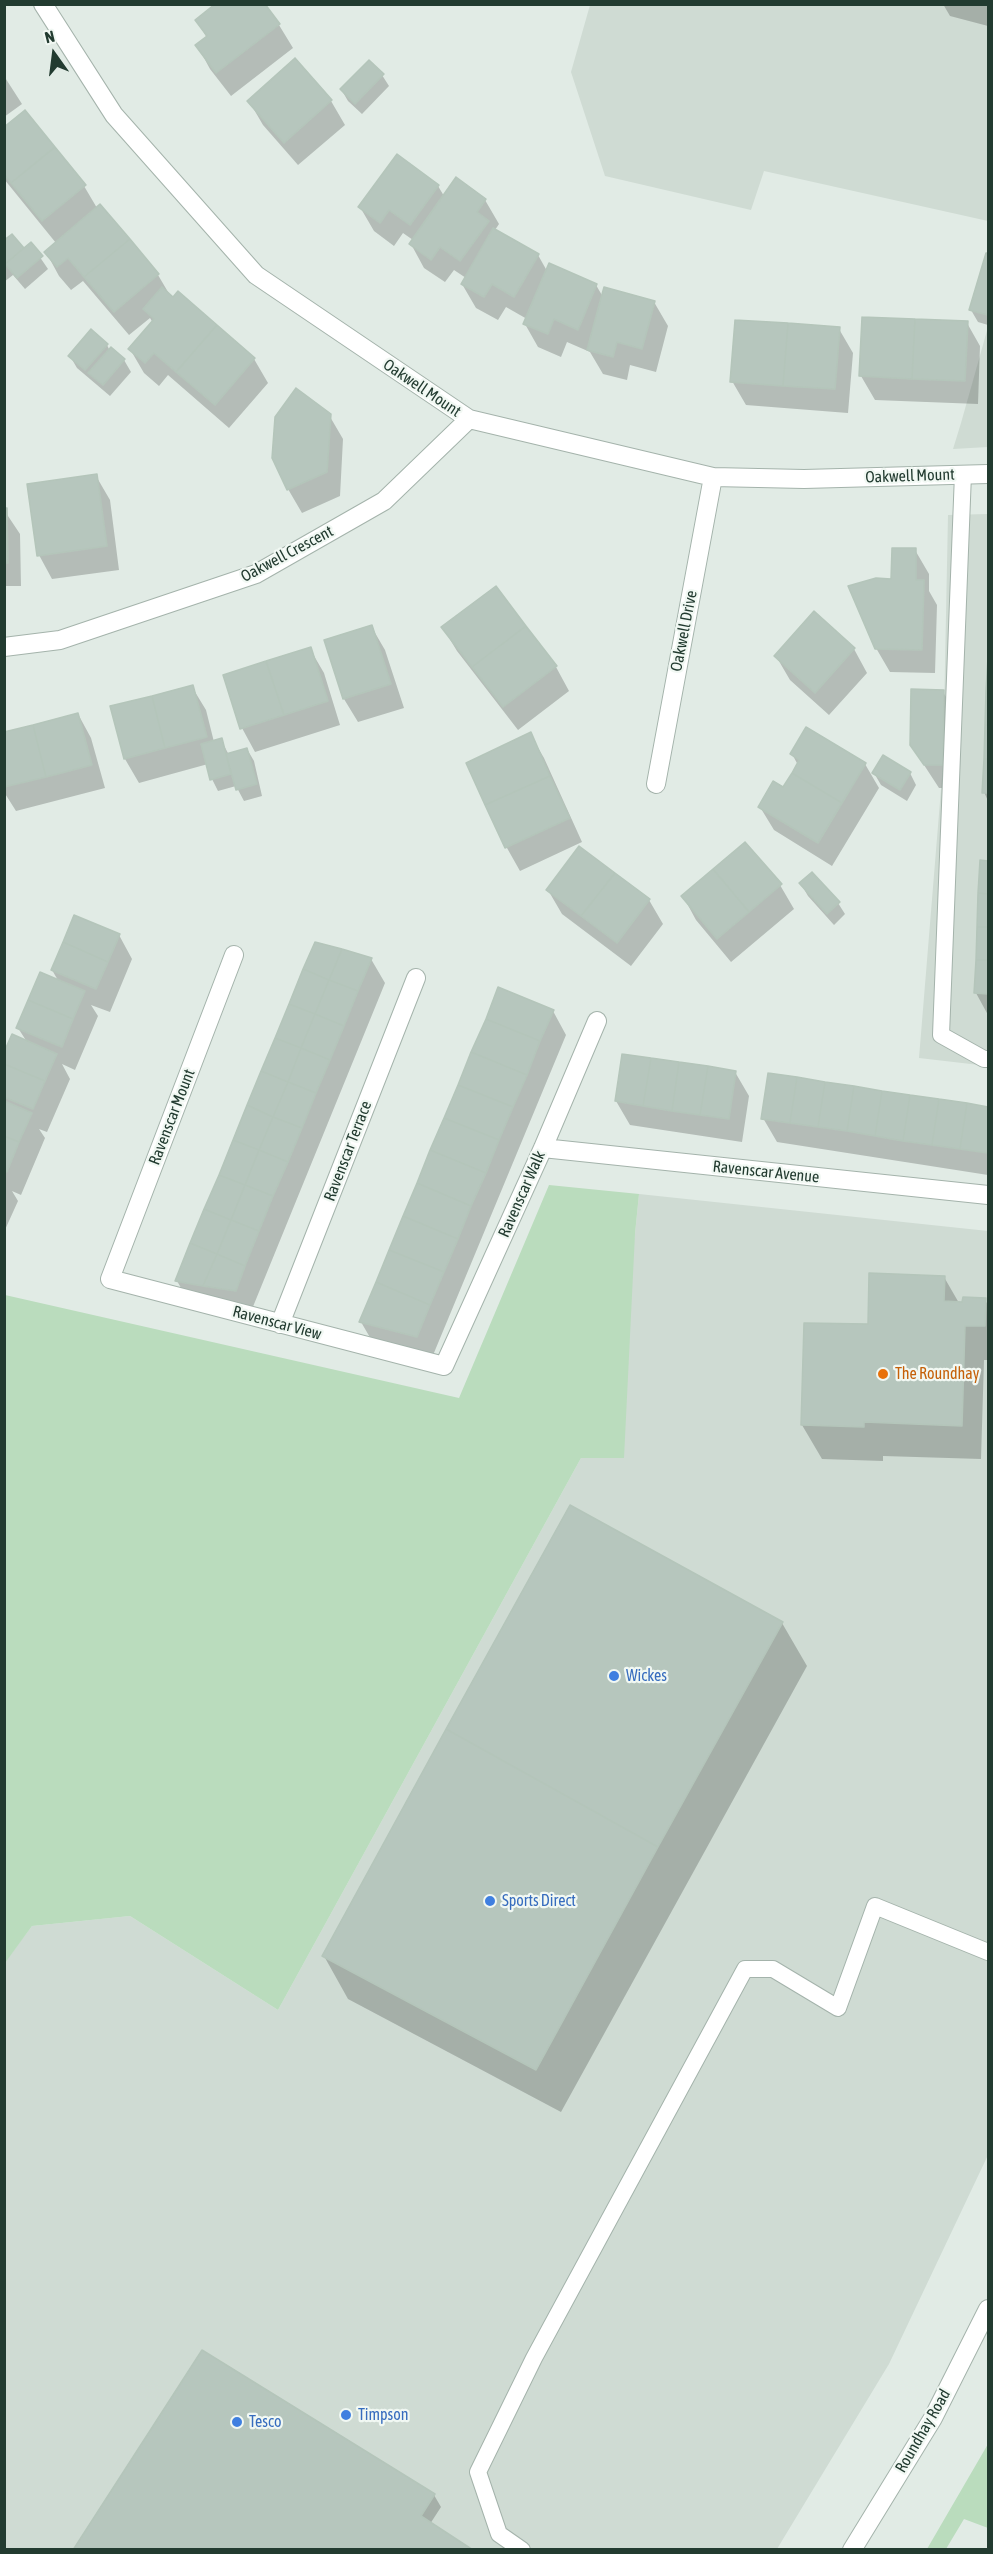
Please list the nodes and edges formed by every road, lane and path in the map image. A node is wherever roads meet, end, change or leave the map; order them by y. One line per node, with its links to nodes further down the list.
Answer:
1 (43, 4): 2 (street, Oakwell Mount)
2 (469, 419): 5 (street, Oakwell Mount); 6 (street, Oakwell Crescent)
3 (963, 474): 4 (street, Oakwell Mount); 5 (street, Oakwell Mount); 11 (lane)
4 (988, 474)
5 (713, 477): 7 (street, Oakwell Drive)
6 (4, 647)
7 (656, 784)
8 (234, 955): 14 (street, Ravenscar Mount)
9 (416, 978): 15 (street, Ravenscar Terrace)
10 (597, 1021): 12 (street, Ravenscar Walk)
11 (986, 1059)
12 (543, 1148): 13 (street, Ravenscar Avenue); 16 (street, Ravenscar Walk)
13 (988, 1196)
14 (110, 1279): 15 (street, Ravenscar View)
15 (280, 1324): 16 (street, Ravenscar View)
16 (444, 1366)
17 (988, 1952): 19 (lane)
18 (988, 2309): 20 (street, Roundhay Road)
19 (522, 2550)
20 (852, 2550)

